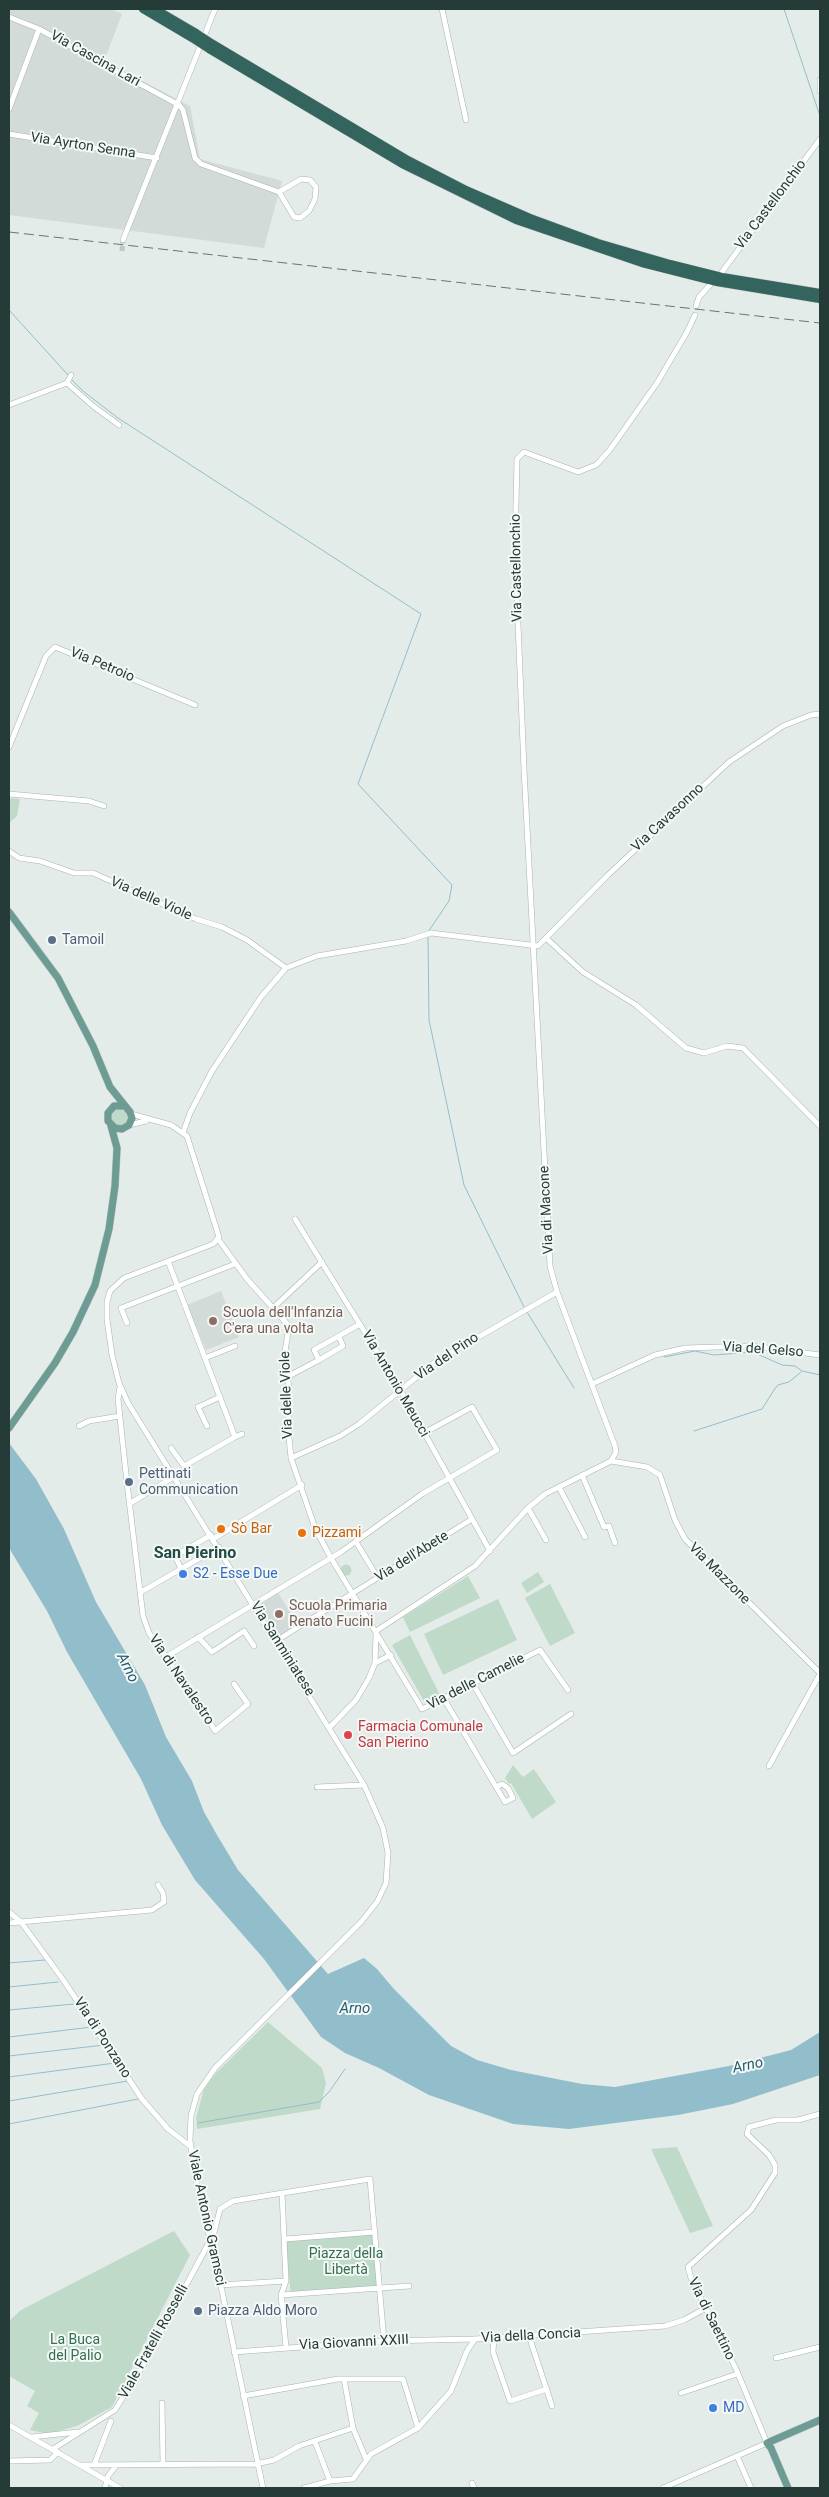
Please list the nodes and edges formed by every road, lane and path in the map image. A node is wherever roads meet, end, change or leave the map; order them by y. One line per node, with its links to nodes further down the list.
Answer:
1 (143, 9): 7 (highway)
2 (155, 9): 7 (highway)
3 (215, 9): 11 (street)
4 (442, 9): 13 (street)
5 (9, 17): 6 (street, Via Cascina Lari)
6 (39, 29): 11 (street, Via Cascina Lari); 12 (street)
7 (194, 36): 8 (highway, bridge)
8 (211, 46): 21 (highway); 22 (highway)
9 (820, 80): 10 (street)
10 (820, 91)
11 (178, 105): 16 (street); 17 (street)
12 (9, 109)
13 (466, 120)
14 (9, 134): 16 (street, Via Ayrton Senna)
15 (820, 139): 19 (street, Via Castellonchio)
16 (156, 158): 18 (street)
17 (279, 192): 17 (street)
18 (123, 240)
19 (722, 272)
20 (710, 285): 23 (street)
21 (820, 293)
22 (820, 299)
23 (696, 306)
24 (695, 315): 35 (street, Via Castellonchio)
25 (9, 405): 26 (street)
26 (119, 425)
27 (195, 705): 29 (street, Via Petroio)
28 (820, 714): 34 (street, Via Cavasonno)
29 (9, 747)
30 (9, 794): 31 (street)
31 (104, 806)
32 (9, 851): 36 (street, Via delle Viole)
33 (9, 912): 37 (main road)
34 (546, 938): 35 (street, Via Cavasonno); 44 (street)
35 (534, 945): 36 (street); 53 (street, Via di Macone)
36 (286, 968): 45 (street)
37 (110, 1086): 38 (main road); 39 (main road)
38 (125, 1106): 39 (main road); 40 (main road)
39 (110, 1110): 42 (main road)
40 (131, 1114): 41 (street); 43 (main road)
41 (152, 1121): 43 (street); 45 (street)
42 (111, 1126): 43 (main road); 46 (main road)
43 (127, 1126): 46 (main road)
44 (820, 1126)
45 (183, 1132): 48 (street, Via delle Viole)
46 (117, 1148): 70 (main road)
47 (295, 1219): 50 (street, Via Antonio Meucci)
48 (218, 1239): 49 (street); 51 (street, Via delle Viole)
49 (168, 1261): 52 (street); 64 (street, Via Sanminiatese)
50 (322, 1262): 54 (street); 56 (street, Via Antonio Meucci)
51 (235, 1264): 52 (street); 54 (street, Via delle Viole)
52 (178, 1286): 55 (street); 60 (street)
53 (557, 1292): 63 (street, Via di Macone); 65 (street, Via del Pino)
54 (273, 1308): 62 (street, Via delle Viole)
55 (126, 1323)
56 (360, 1324): 57 (street); 65 (street, Via Antonio Meucci)
57 (339, 1337): 61 (street); 61 (street)
58 (235, 1346): 60 (street)
59 (820, 1355): 63 (street, Via del Gelso)
60 (205, 1358): 66 (street)
61 (319, 1360): 62 (street)
62 (287, 1377): 75 (street, Via delle Viole)
63 (592, 1384): 76 (street, Via di Macone)
64 (120, 1387): 67 (street, Via di Navalestro); 78 (street, Via Sanminiatese)
65 (400, 1391): 71 (street, Via Antonio Meucci); 75 (street, Via del Pino)
66 (220, 1397): 69 (street); 73 (street)
67 (120, 1416): 68 (street); 82 (street, Via di Navalestro)
68 (79, 1426)
69 (207, 1426)
70 (9, 1428)
71 (424, 1433): 79 (street, Via Antonio Meucci); 79 (street)
72 (242, 1434): 73 (street)
73 (235, 1437): 74 (street)
74 (171, 1448)
75 (291, 1458): 80 (street, Via delle Viole)
76 (611, 1461): 77 (street); 105 (street, Via Mazzone)
77 (582, 1475): 81 (street); 89 (street)
78 (175, 1476): 82 (street); 85 (street, Via Sanminiatese)
79 (449, 1478): 84 (street, Via Antonio Meucci); 88 (street)
80 (302, 1485): 85 (street); 92 (street, Via delle Viole)
81 (560, 1487): 83 (street); 86 (street)
82 (129, 1504): 95 (street, Via di Navalestro)
83 (528, 1508): 87 (street); 91 (street)
84 (472, 1519): 91 (street, Via Antonio Meucci); 94 (street, Via dell'Abete)
85 (212, 1537): 90 (street, Via Sanminiatese); 93 (street)
86 (585, 1537)
87 (546, 1540)
88 (356, 1542): 92 (street); 94 (street)
89 (615, 1543)
90 (219, 1547): 93 (street); 97 (street, Via Sanminiatese)
91 (490, 1551): 98 (street)
92 (331, 1558): 96 (street, Via delle Viole); 97 (street)
93 (182, 1569): 95 (street)
94 (378, 1578): 96 (street, Via dell'Abete)
95 (141, 1592): 103 (street, Via di Navalestro)
96 (352, 1594): 98 (street, Via delle Viole); 100 (street, Via dell'Abete)
97 (253, 1604): 99 (street); 100 (street, Via Sanminiatese)
98 (376, 1632): 102 (street, Via delle Viole); 104 (street)
99 (198, 1636): 101 (street); 103 (street)
100 (276, 1641): 112 (street, Via Sanminiatese)
101 (254, 1646)
102 (391, 1655): 104 (street); 110 (street, Via delle Viole)
103 (164, 1658): 106 (street, Via di Navalestro)
104 (375, 1663): 112 (street)
105 (820, 1674): 113 (street)
106 (234, 1684)
107 (473, 1684): 108 (street, Via delle Camelie); 109 (street, Via delle Camelie); 111 (street)
108 (568, 1690)
109 (444, 1698): 110 (street, Via delle Camelie); 116 (street)
110 (422, 1709)
111 (571, 1714)
112 (330, 1727): 114 (street, Via Sanminiatese)
113 (769, 1766)
114 (364, 1785): 115 (street); 118 (street, Via Sanminiatese)
115 (317, 1787)
116 (496, 1787)
117 (158, 1885): 120 (street)
118 (380, 1898): 123 (street, Viale Antonio Gramsci)
119 (9, 1912): 120 (street, Via di Ponzano)
120 (21, 1922): 121 (street); 123 (street, Via di Ponzano)
121 (9, 1923)
122 (820, 2114): 135 (street, Via di Saettino)
123 (191, 2147): 126 (street, Viale Antonio Gramsci)
124 (282, 2193): 125 (street); 126 (street, Viale Fratelli Rosselli); 127 (street)
125 (374, 2232): 127 (street); 132 (street)
126 (210, 2237): 129 (street, Viale Antonio Gramsci); 156 (street, Viale Fratelli Rosselli)
127 (285, 2239): 128 (street)
128 (286, 2281): 130 (street); 133 (street)
129 (220, 2285): 130 (street); 134 (street, Viale Antonio Gramsci)
130 (235, 2285): 134 (street)
131 (409, 2286): 132 (street)
132 (379, 2288): 133 (street); 139 (street)
133 (282, 2295): 140 (street)
134 (223, 2296): 142 (street, Viale Antonio Gramsci)
135 (706, 2308): 136 (street, Via della Concia); 144 (street, Via di Saettino)
136 (529, 2336): 137 (street, Via della Concia); 146 (street)
137 (494, 2337): 138 (street, Via della Concia); 146 (street)
138 (475, 2339): 139 (street, Via Giovanni XXIII); 155 (street, Via della Concia)
139 (384, 2341): 140 (street, Via Giovanni XXIII)
140 (286, 2347): 142 (street, Via Giovanni XXIII)
141 (820, 2347): 143 (street)
142 (234, 2352): 148 (street, Viale Antonio Gramsci)
143 (776, 2358)
144 (737, 2374): 147 (street); 159 (street, Via di Saettino)
145 (344, 2379): 148 (street); 154 (street); 155 (street)
146 (547, 2389): 150 (street)
147 (681, 2393)
148 (243, 2396): 165 (street, Viale Antonio Gramsci)
149 (162, 2403): 168 (street)
150 (552, 2406)
151 (820, 2420): 159 (main road)
152 (111, 2422): 167 (street)
153 (9, 2425): 157 (street)
154 (353, 2428): 158 (street); 163 (street)
155 (418, 2428): 163 (street, Via della Concia)
156 (81, 2431): 157 (street, Viale Fratelli Rosselli); 160 (street, Viale Fratelli Rosselli)
157 (31, 2437): 160 (street)
158 (315, 2442): 165 (street); 171 (street)
159 (767, 2443): 162 (street); 178 (main road)
160 (53, 2449): 161 (street)
161 (58, 2452): 164 (street); 166 (street)
162 (738, 2456): 176 (street); 177 (street)
163 (366, 2459): 171 (street, Via della Concia)
164 (9, 2461)
165 (256, 2464): 168 (street); 174 (street, Viale Antonio Gramsci)
166 (81, 2465): 167 (street); 170 (street)
167 (94, 2465): 169 (street)
168 (163, 2465): 169 (street)
169 (116, 2466): 170 (street)
170 (106, 2481): 172 (street); 173 (street)
171 (330, 2481): 175 (street, Via della Concia)
172 (105, 2488)
173 (120, 2488)
174 (263, 2488)
175 (304, 2488)
176 (663, 2488)
177 (751, 2488)
178 (788, 2488)

